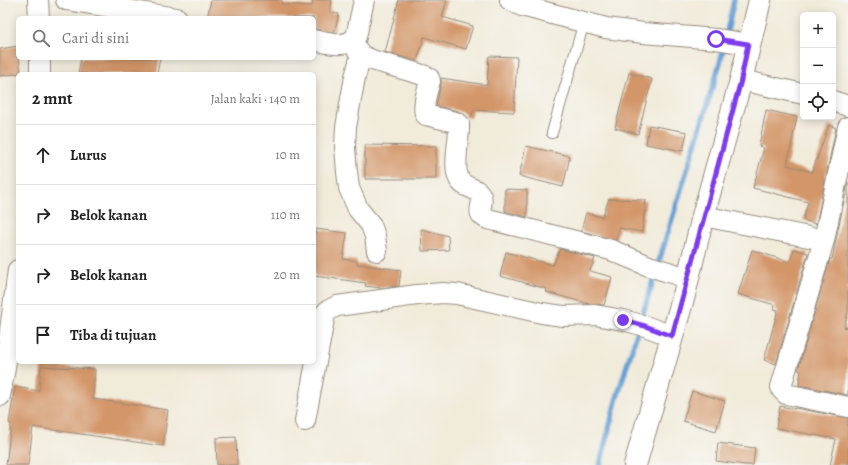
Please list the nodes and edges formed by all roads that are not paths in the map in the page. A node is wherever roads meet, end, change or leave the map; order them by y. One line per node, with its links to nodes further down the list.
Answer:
1 (38, 0): 6 (street)
2 (66, 0): 7 (street)
3 (364, 0): 11 (street)
4 (510, 0): 8 (street)
5 (760, 0): 10 (street)
6 (38, 16)
7 (165, 16)
8 (584, 22): 10 (street); 19 (lane)
9 (316, 40): 11 (street)
10 (733, 41): 14 (street)
11 (356, 48): 22 (street); 23 (street)
12 (40, 60): 13 (street)
13 (40, 72)
14 (741, 80): 15 (street); 20 (street)
15 (800, 93)
16 (836, 102): 17 (street)
17 (848, 106)
18 (848, 127): 21 (street)
19 (552, 133)
20 (703, 216): 21 (street); 23 (street)
21 (824, 240): 30 (street)
22 (377, 250)
23 (688, 278): 25 (street)
24 (16, 282): 26 (street)
25 (672, 336): 27 (street); 32 (street)
26 (3, 358): 29 (street)
27 (316, 362)
28 (316, 364): 31 (street)
29 (0, 396)
30 (848, 407)
31 (305, 420)
32 (635, 465)

